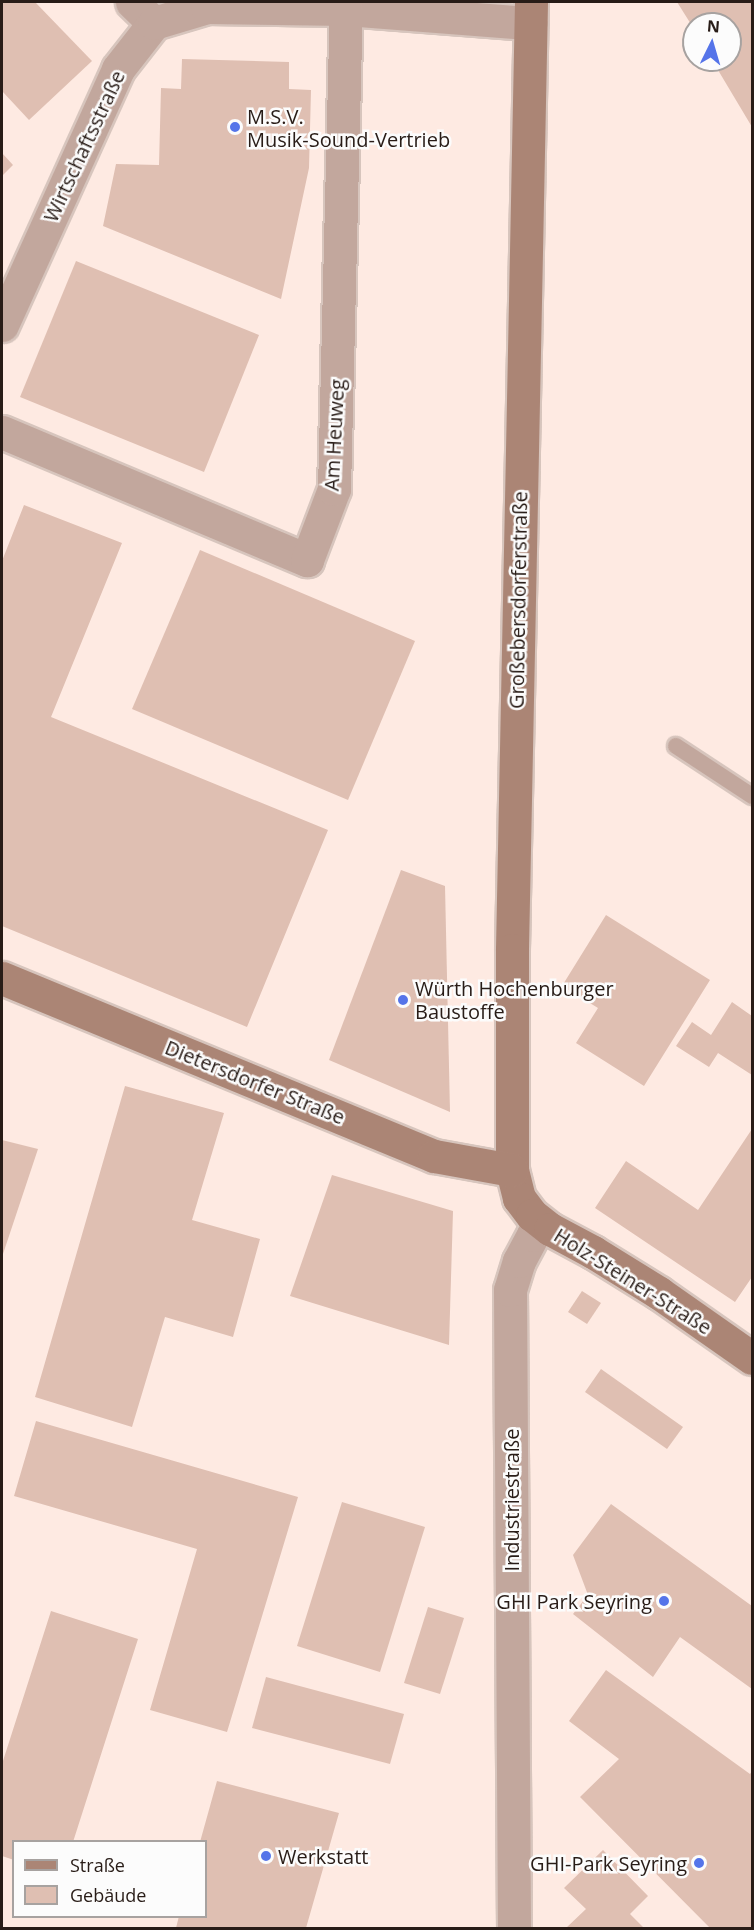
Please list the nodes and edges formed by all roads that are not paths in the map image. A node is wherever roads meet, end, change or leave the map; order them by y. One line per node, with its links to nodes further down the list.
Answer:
1 (346, 9): 2 (street, Wirtschaftsstraße); 3 (street, Wirtschaftsstraße); 5 (street, Am Heuweg)
2 (143, 12): 4 (street, Wirtschaftsstraße)
3 (531, 12): 9 (street, Großebersdorferstraße)
4 (2, 325)
5 (2, 432)
6 (676, 746): 7 (lane)
7 (753, 796)
8 (2, 978): 9 (street, Dietersdorfer Straße)
9 (516, 1184): 10 (street, Holz-Steiner-Straße)
10 (542, 1224): 11 (street, Holz-Steiner-Straße); 12 (street, Industriestraße)
11 (753, 1358)
12 (514, 1929)

